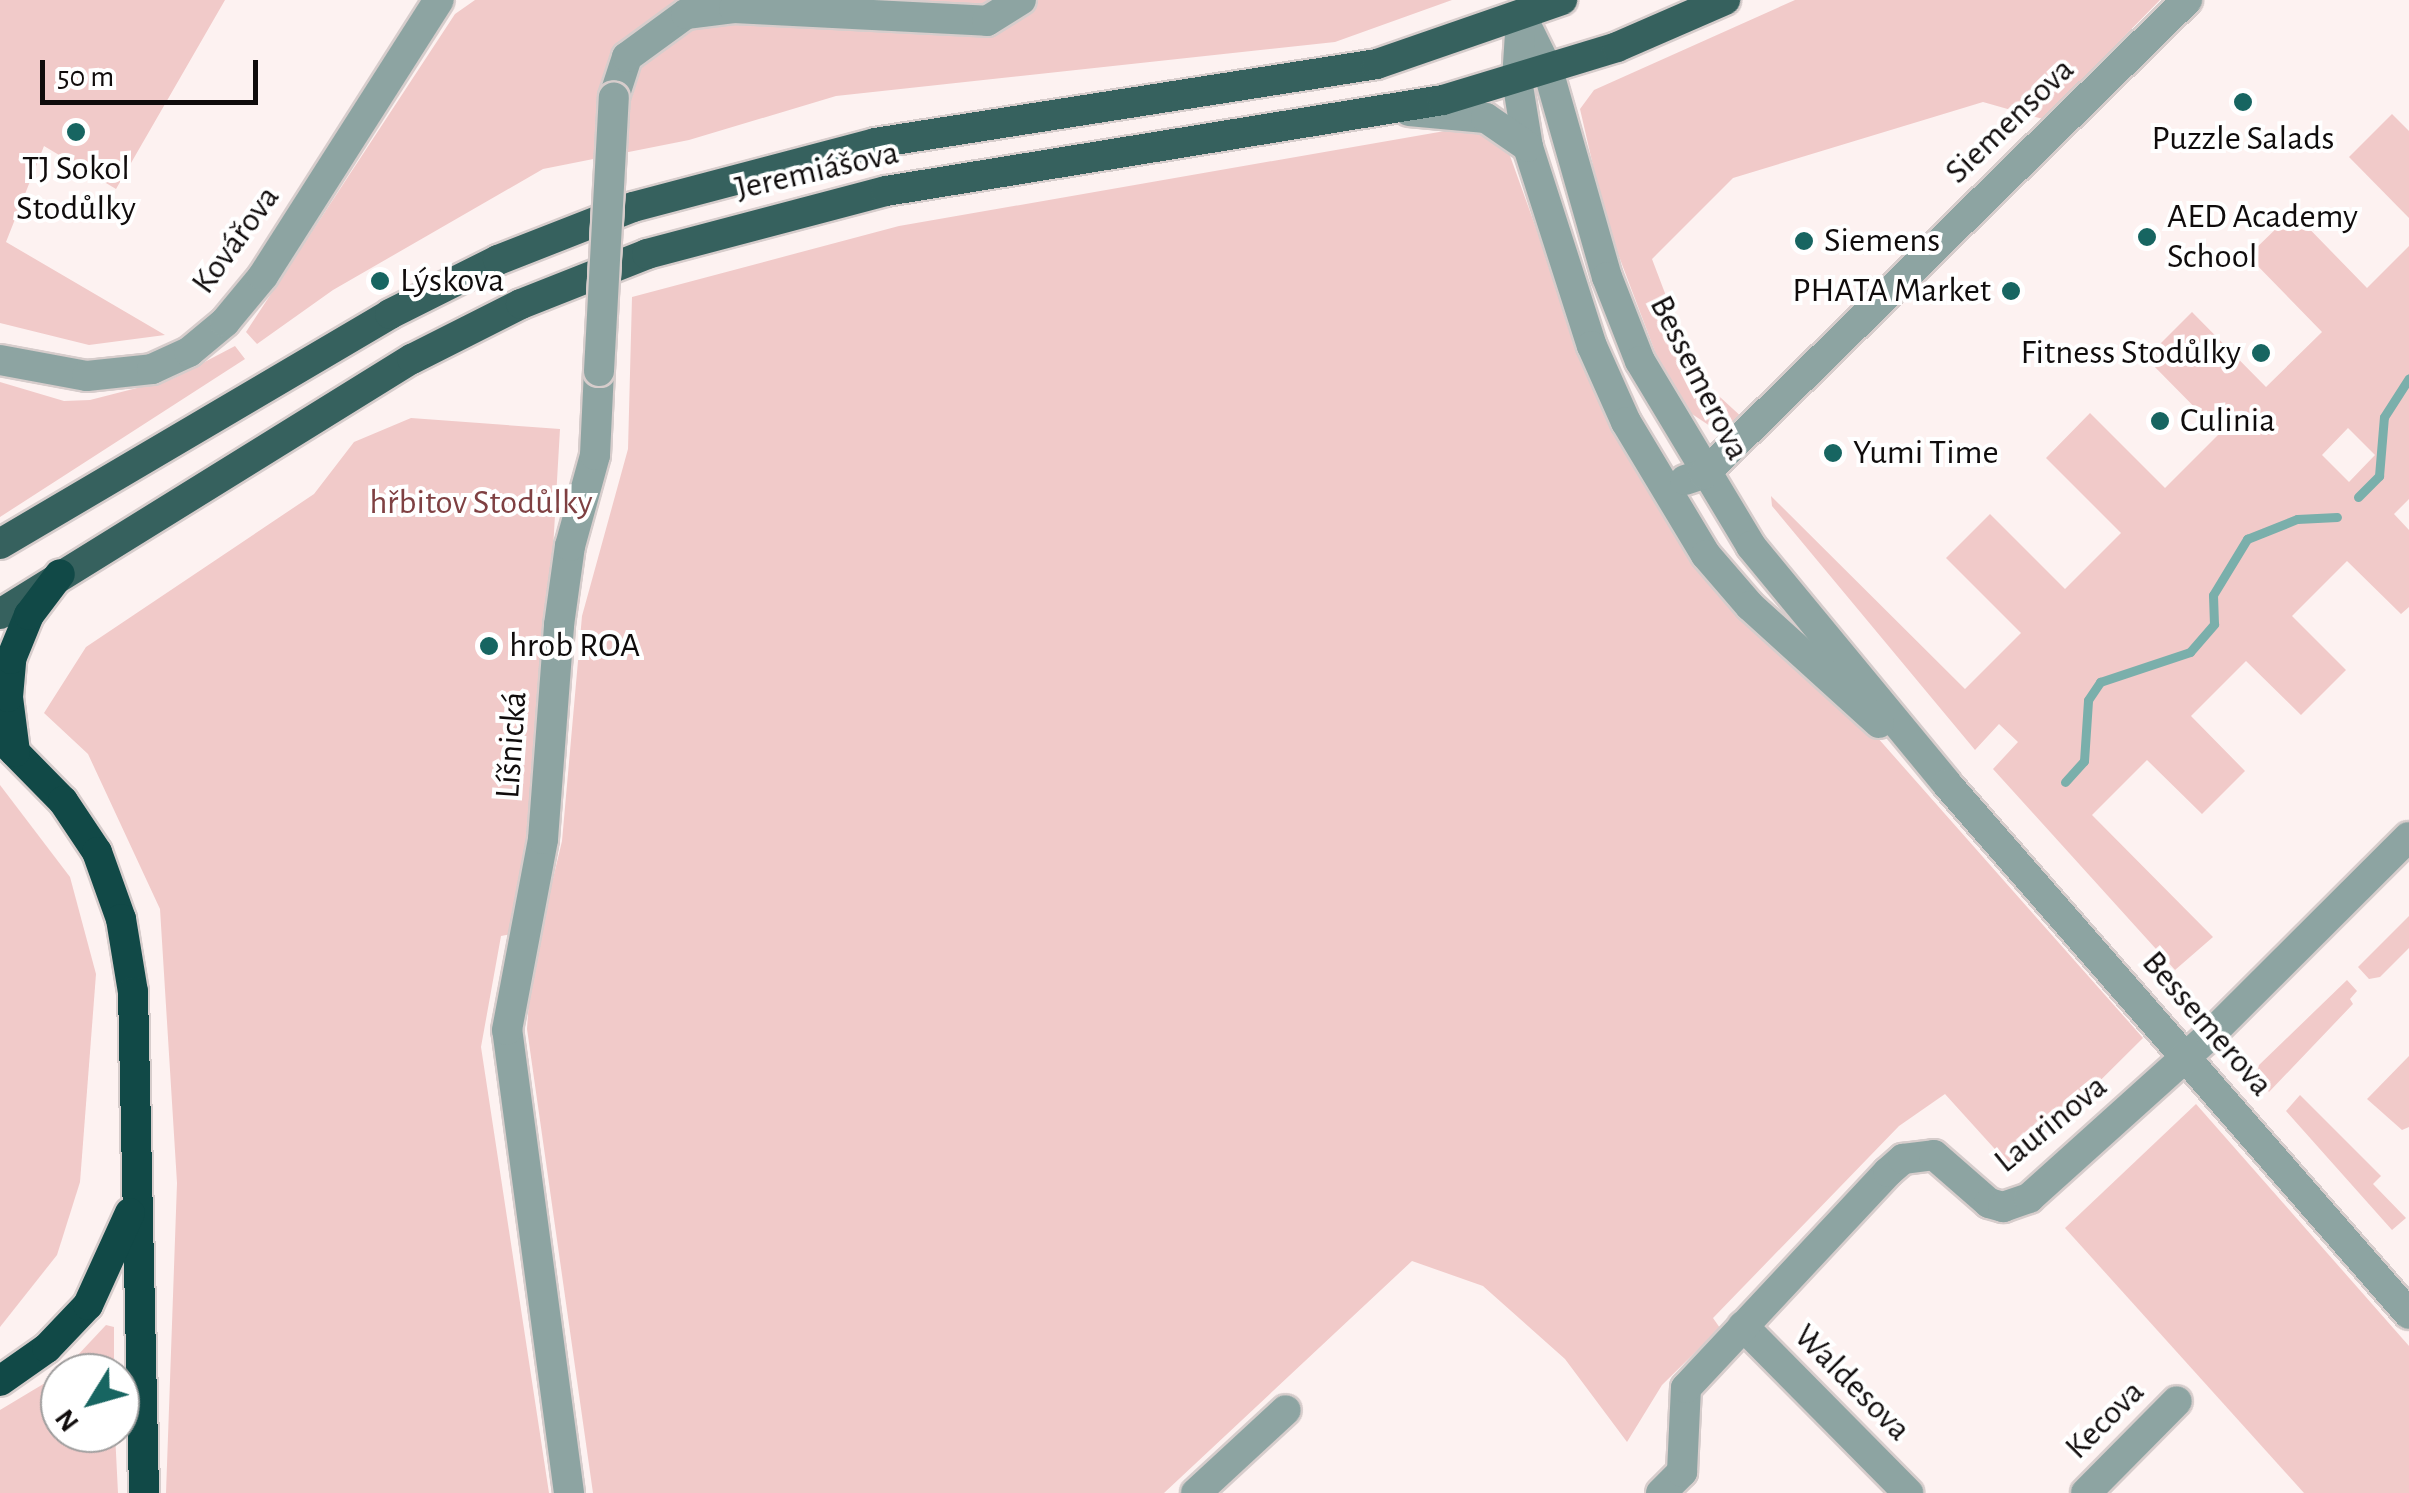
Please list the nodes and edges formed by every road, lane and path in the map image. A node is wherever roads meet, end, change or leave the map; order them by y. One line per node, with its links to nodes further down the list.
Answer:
1 (439, 0): 11 (street, Kovářova)
2 (1022, 0): 28 (street, Líšnická, bridge)
3 (1562, 0): 6 (main road, Jeremiášova)
4 (1724, 0): 7 (main road, Jeremiášova)
5 (2187, 0): 12 (street, Siemensova)
6 (1521, 16): 7 (street, Bessemerova); 8 (street, Bessemerova); 14 (main road, Jeremiášova)
7 (1548, 70): 8 (main road, Jeremiášova); 12 (street, Bessemerova)
8 (1517, 80): 9 (main road, Jeremiášova); 10 (street, Bessemerova)
9 (1401, 110): 10 (street); 15 (main road, Jeremiášova)
10 (1528, 147): 13 (street, Bessemerova)
11 (0, 360)
12 (1704, 474): 13 (street, Siemensova); 18 (street, Bessemerova)
13 (1662, 488): 18 (street, Bessemerova)
14 (0, 544)
15 (60, 574): 16 (main road, Jeremiášova); 17 (highway)
16 (0, 614)
17 (8, 744): 21 (highway)
18 (1947, 784): 20 (street, Bessemerova)
19 (2409, 837): 20 (street, Laurinova)
20 (2186, 1057): 22 (street, Bessemerova); 23 (street, Laurinova)
21 (138, 1171): 24 (highway); 27 (highway)
22 (2409, 1314)
23 (1743, 1326): 30 (street, Laurinova); 31 (street, Waldesova)
24 (0, 1381)
25 (2178, 1401): 32 (street, Kecova)
26 (1286, 1410): 29 (street)
27 (144, 1493)
28 (569, 1493)
29 (1196, 1493)
30 (1661, 1493)
31 (1908, 1493)
32 (2086, 1493)

